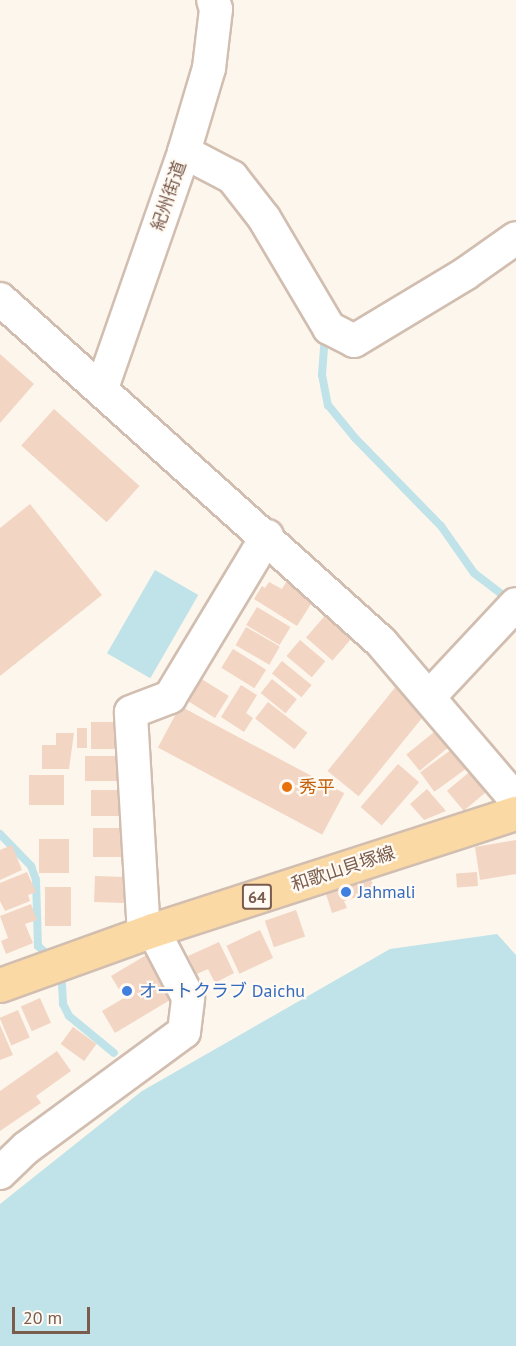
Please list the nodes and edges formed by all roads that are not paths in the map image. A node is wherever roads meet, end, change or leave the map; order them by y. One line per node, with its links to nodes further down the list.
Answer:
1 (213, 0): 2 (street, 紀州街道)
2 (184, 152): 3 (street); 5 (street, 紀州街道)
3 (516, 238)
4 (0, 299): 5 (street)
5 (102, 388): 6 (street)
6 (267, 536): 8 (street); 11 (street)
7 (516, 604): 8 (street)
8 (429, 697): 9 (street)
9 (516, 800)
10 (516, 813): 11 (main road, 和歌山貝塚線 / 64)
11 (148, 932): 12 (main road, 和歌山貝塚線 / 64); 13 (street)
12 (0, 985)
13 (0, 1173)

